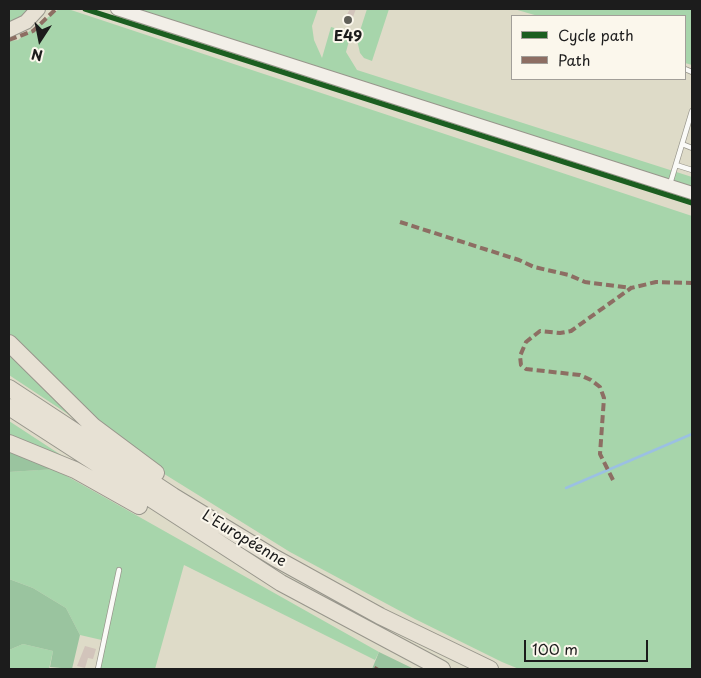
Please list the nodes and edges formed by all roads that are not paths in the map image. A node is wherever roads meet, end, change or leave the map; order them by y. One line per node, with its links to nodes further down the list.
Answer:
1 (117, 9): 9 (main road)
2 (38, 10): 3 (main road)
3 (9, 30)
4 (692, 111): 5 (lane)
5 (682, 144): 6 (lane); 7 (lane)
6 (692, 148)
7 (676, 165): 8 (lane); 9 (lane)
8 (692, 170)
9 (670, 186): 10 (main road)
10 (692, 193)
11 (9, 343): 17 (highway)
12 (9, 388): 17 (highway, L'Européenne)
13 (9, 407): 16 (highway, L'Européenne)
14 (9, 443): 16 (highway)
15 (119, 570): 18 (lane)
16 (282, 583): 19 (highway, L'Européenne)
17 (329, 588): 20 (highway, L'Européenne)
18 (98, 669)
19 (442, 669)
20 (490, 669)

